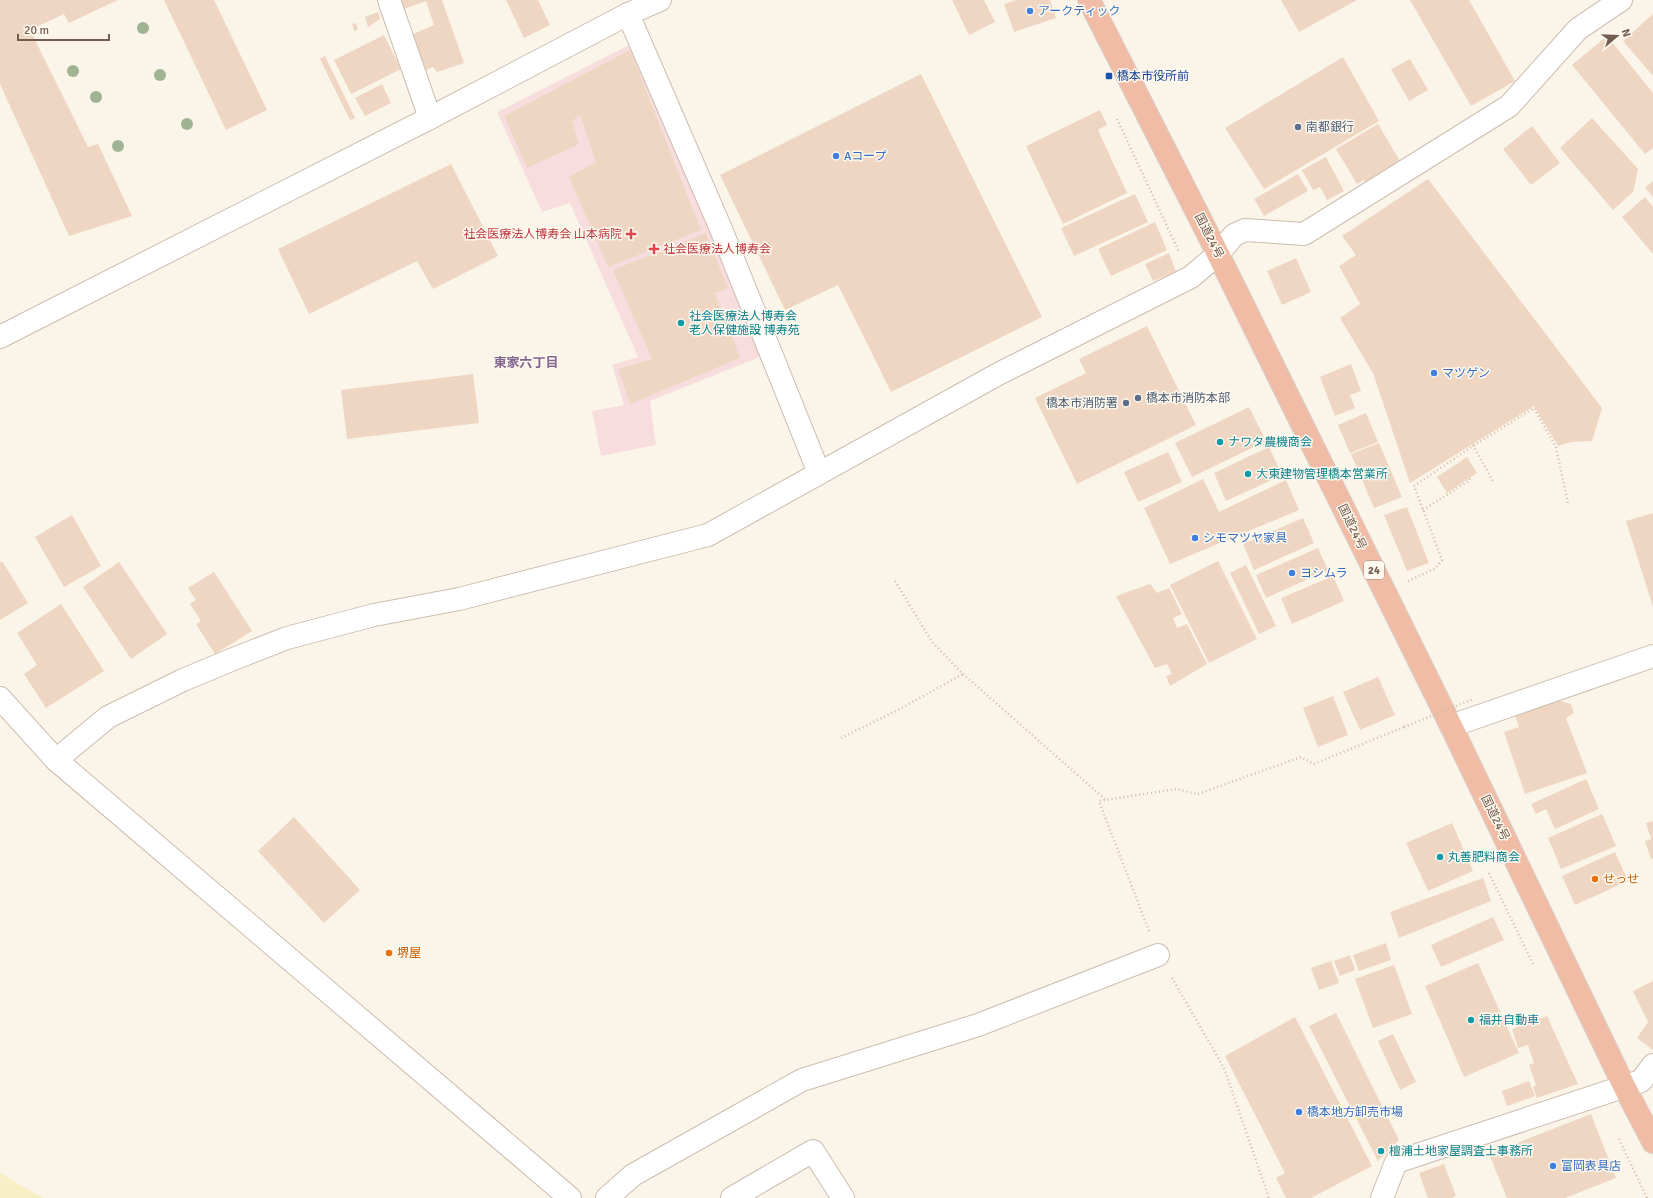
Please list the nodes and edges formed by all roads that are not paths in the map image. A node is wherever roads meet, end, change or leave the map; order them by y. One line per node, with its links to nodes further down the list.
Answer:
1 (389, 0): 6 (street)
2 (660, 0): 5 (street)
3 (1089, 0): 7 (highway, 国道24号 / 24)
4 (1621, 0): 7 (street)
5 (628, 14): 6 (street); 9 (street)
6 (430, 118): 8 (street)
7 (1218, 254): 9 (street); 12 (highway, 国道24号 / 24)
8 (0, 336)
9 (819, 473): 13 (street)
10 (1653, 656): 12 (street)
11 (0, 698): 13 (street)
12 (1451, 726): 16 (highway, 国道24号 / 24)
13 (56, 760): 18 (street)
14 (1158, 954): 19 (street)
15 (1653, 1065): 16 (street)
16 (1624, 1086): 17 (highway, 国道24号 / 24); 22 (street)
17 (1653, 1142)
18 (570, 1198)
19 (607, 1198)
20 (732, 1198): 21 (street)
21 (843, 1198)
22 (1382, 1198)

